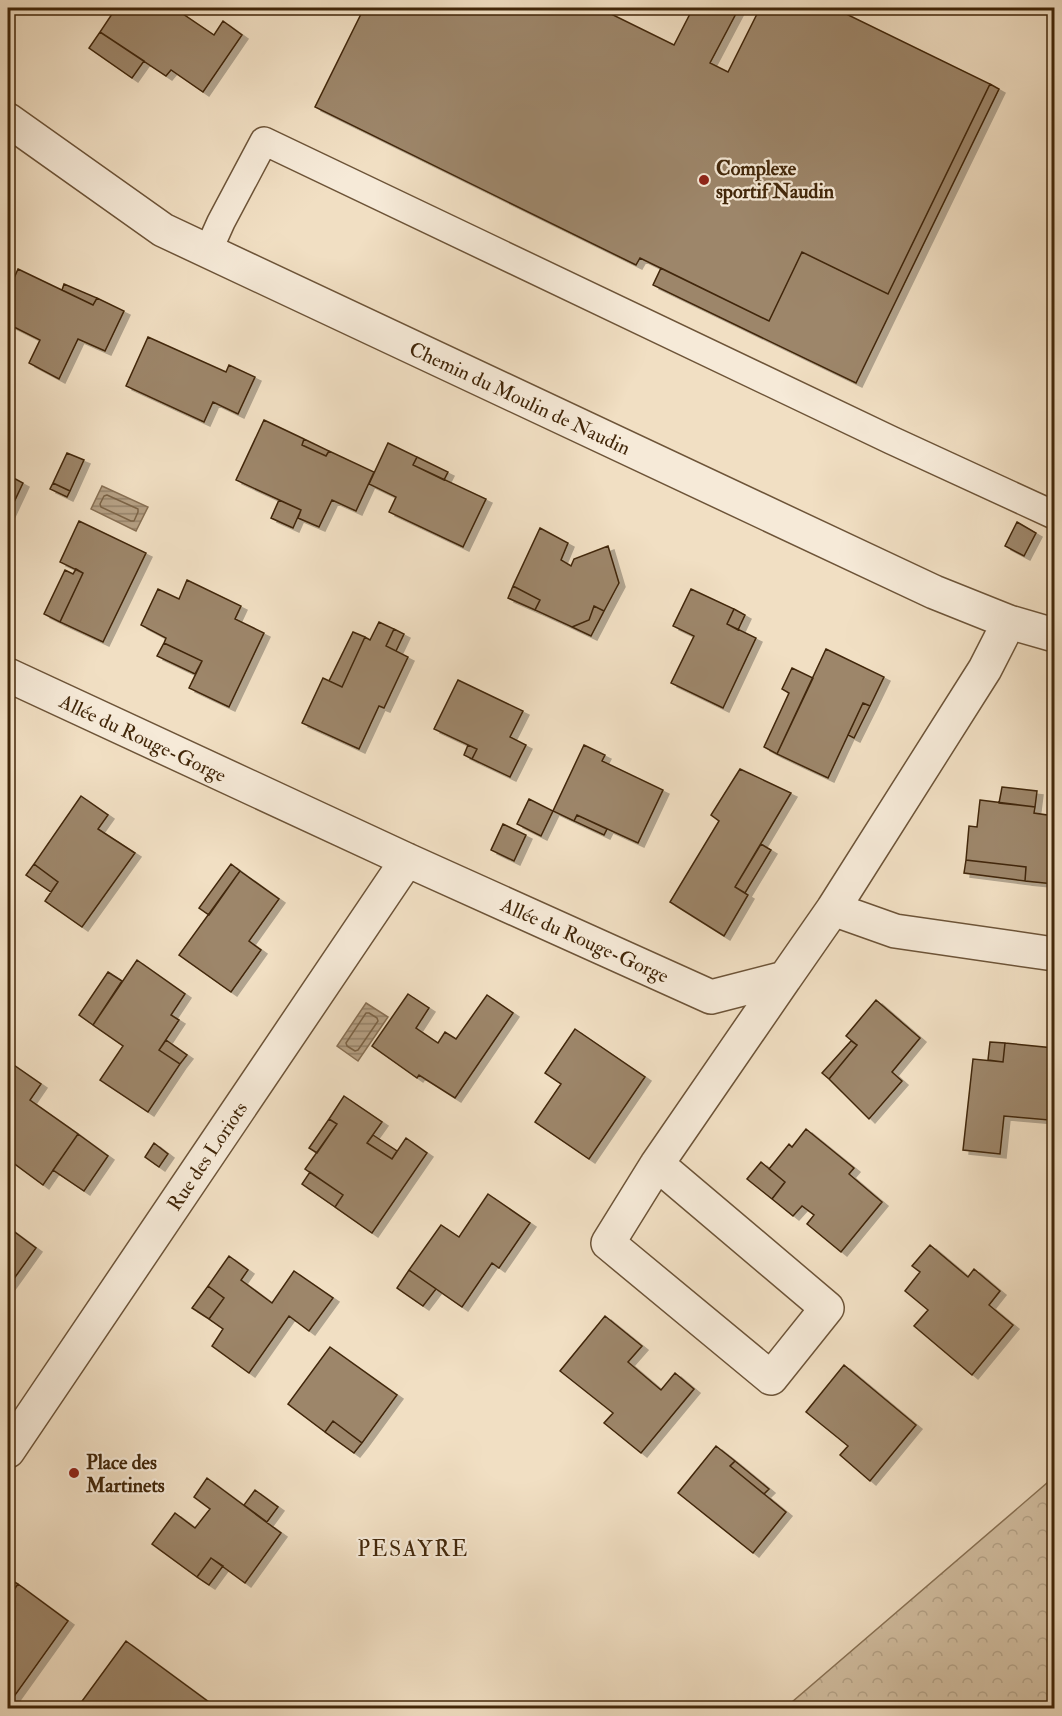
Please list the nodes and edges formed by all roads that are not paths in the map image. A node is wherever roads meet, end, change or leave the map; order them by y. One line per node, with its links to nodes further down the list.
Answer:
1 (8, 120): 2 (street, Chemin du Moulin de Naudin)
2 (208, 251): 3 (lane); 4 (street, Chemin du Moulin de Naudin)
3 (1054, 515)
4 (1009, 622): 5 (street, Chemin du Moulin de Naudin); 8 (street)
5 (1054, 634)
6 (8, 675): 7 (street, Allée du Rouge-Gorge)
7 (406, 860): 10 (street, Allée du Rouge-Gorge); 12 (street, Rue des Loriots)
8 (833, 909): 9 (street); 10 (street)
9 (1054, 954)
10 (785, 978): 11 (street)
11 (657, 1164): 11 (street)
12 (10, 1442)

